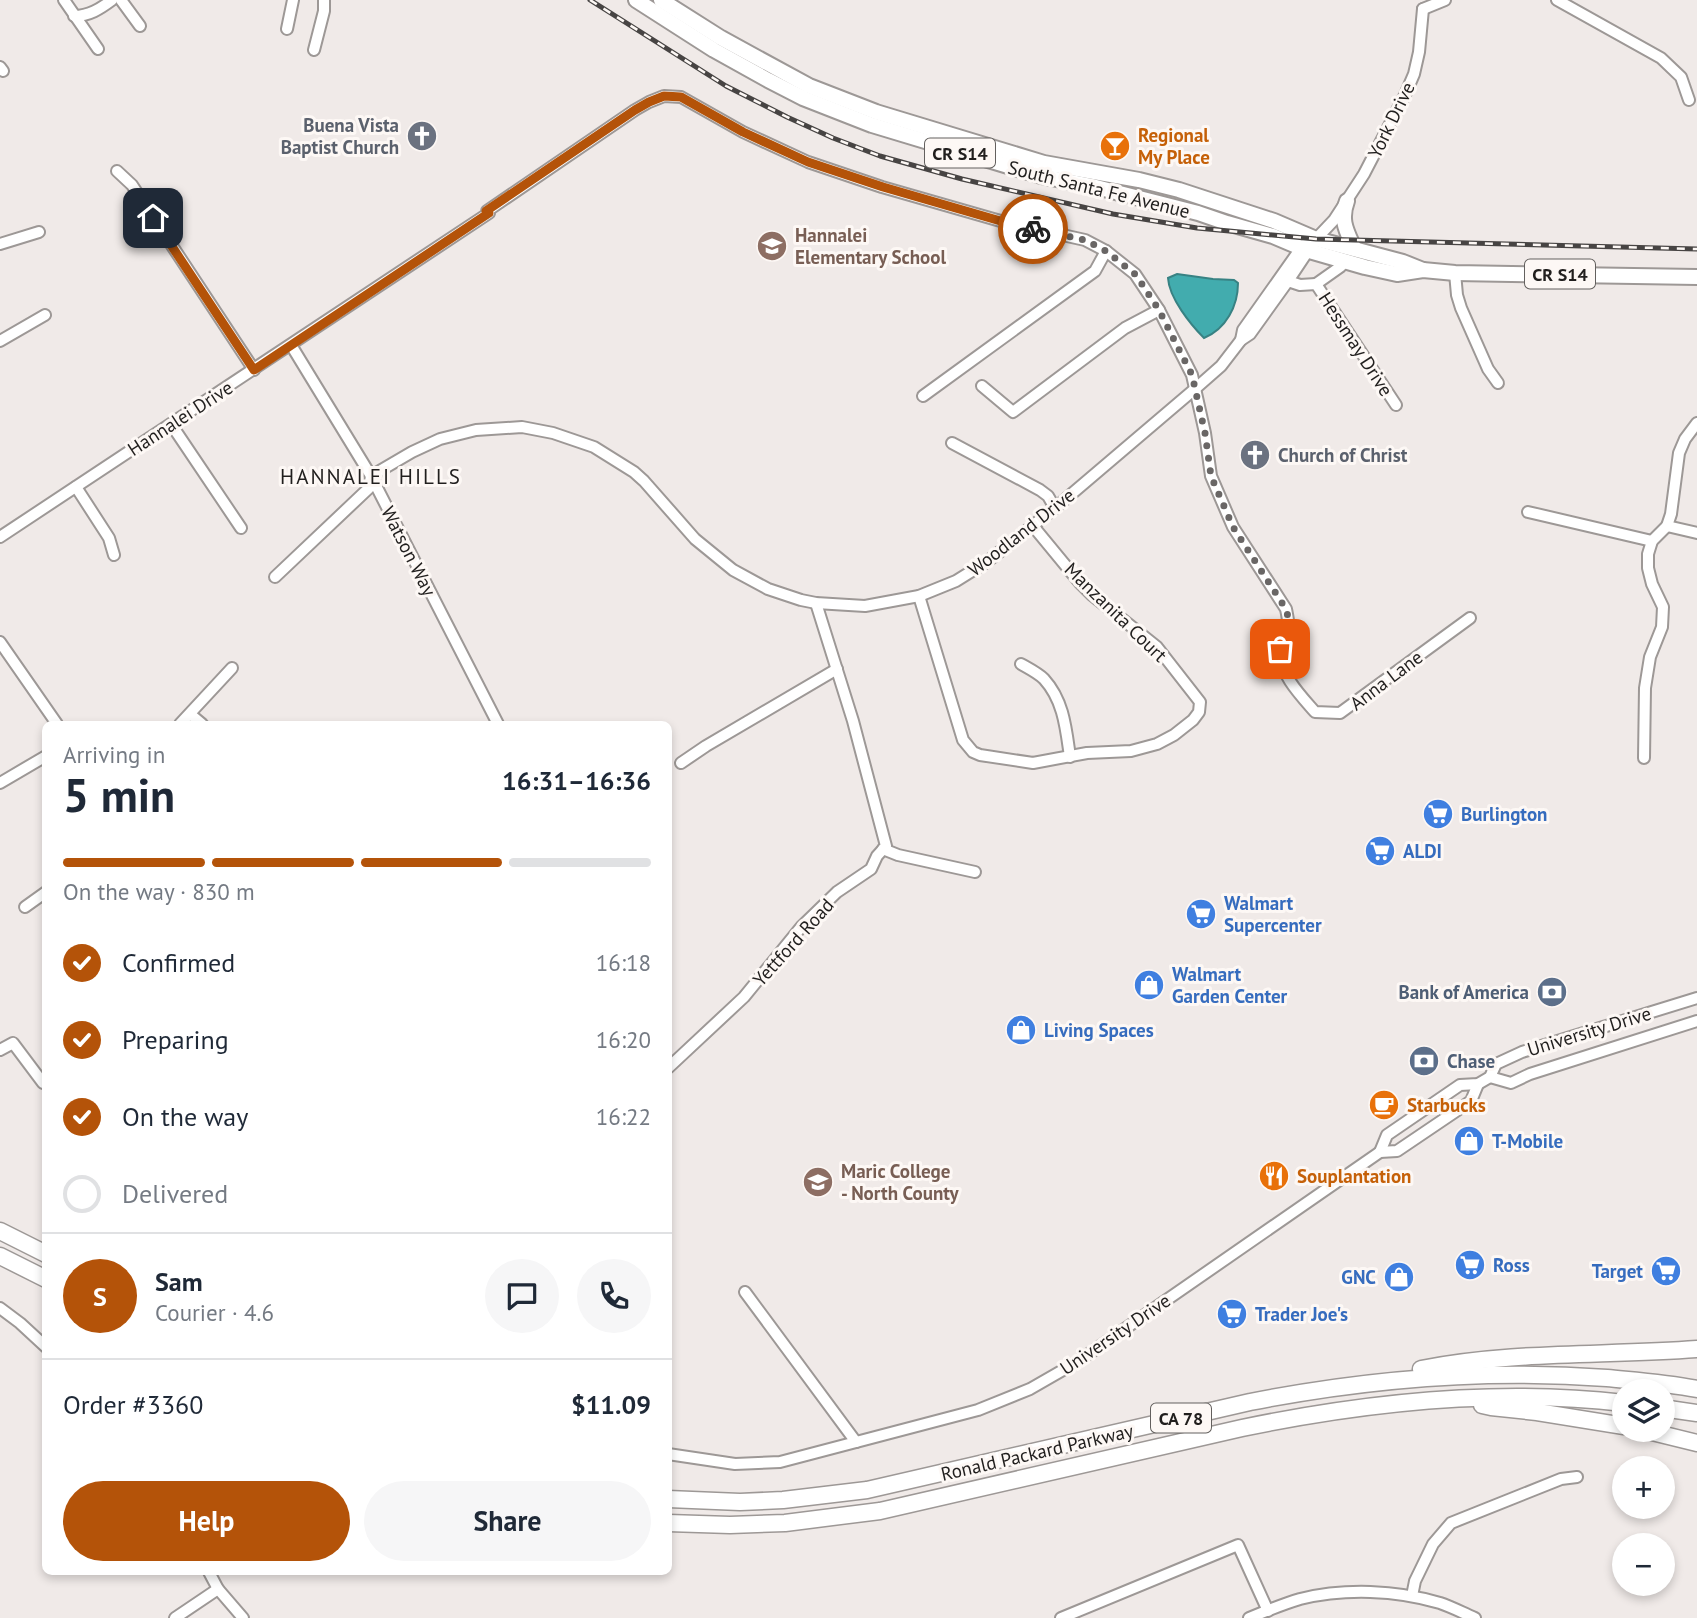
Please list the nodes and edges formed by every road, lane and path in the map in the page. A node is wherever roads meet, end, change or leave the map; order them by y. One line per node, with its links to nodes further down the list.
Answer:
1 (64, 0): 12 (street)
2 (112, 0): 12 (street)
3 (121, 0): 13 (street)
4 (293, 0): 14 (street)
5 (324, 0): 16 (street)
6 (636, 0): 22 (main road, South Santa Fe Avenue / CR S14)
7 (661, 0): 22 (main road, South Santa Fe Avenue / CR S14)
8 (1413, 0): 11 (street)
9 (1445, 0): 11 (street)
10 (1565, 2): 17 (street)
11 (1423, 9): 19 (street, York Drive)
12 (74, 16): 15 (street)
13 (140, 26)
14 (287, 29)
15 (98, 49)
16 (314, 50)
17 (1689, 100)
18 (117, 172): 36 (street)
19 (1347, 201): 22 (street, York Drive); 23 (main road)
20 (39, 232): 21 (street)
21 (0, 244)
22 (1309, 246): 23 (main road, South Santa Fe Avenue / CR S14); 25 (main road, South Santa Fe Avenue / CR S14); 29 (street, Woodland Drive); 33 (street, Woodland Drive)
23 (1354, 248): 26 (main road, South Santa Fe Avenue / CR S14)
24 (1106, 251): 31 (street, Hannalei Drive); 35 (street, Hannalei Drive); 40 (street)
25 (1345, 262): 26 (main road, South Santa Fe Avenue / CR S14); 30 (street, Hessmay Drive)
26 (1423, 270): 27 (main road, South Santa Fe Avenue / CR S14)
27 (1455, 273): 28 (main road, South Santa Fe Avenue / CR S14); 37 (street)
28 (1697, 277)
29 (1288, 281): 30 (street, Hessmay Drive); 33 (street, Woodland Drive)
30 (1316, 284): 41 (street, Hessmay Drive)
31 (1159, 310): 38 (street); 39 (street, Hannalei Drive)
32 (45, 315): 34 (street)
33 (1241, 340): 39 (street, Woodland Drive)
34 (0, 341)
35 (291, 345): 36 (street, Hannalei Drive); 45 (street, Watson Way)
36 (254, 370): 42 (street, Hannalei Drive)
37 (1498, 383)
38 (982, 386)
39 (1196, 388): 47 (street, Woodland Drive); 59 (street, Anna Lane)
40 (923, 396)
41 (1396, 405)
42 (172, 424): 46 (street, Hannalei Drive); 51 (street)
43 (1697, 424): 50 (street)
44 (951, 443): 47 (street)
45 (370, 476): 56 (street, Woodland Drive); 58 (street, Woodland Drive); 68 (street, Watson Way)
46 (76, 487): 53 (street, Hannalei Drive); 55 (street)
47 (1055, 508): 49 (street, Woodland Drive)
48 (1528, 512): 54 (street)
49 (1033, 526): 57 (street, Woodland Drive); 69 (street, Manzanita Court)
50 (1667, 526): 52 (street); 54 (street)
51 (241, 528)
52 (1697, 533)
53 (0, 537)
54 (1652, 541): 71 (street)
55 (114, 555)
56 (275, 577)
57 (919, 596): 58 (street, Woodland Drive); 69 (street, Manzanita Court)
58 (816, 603): 63 (street)
59 (1470, 618)
60 (0, 642): 65 (street)
61 (1021, 664): 69 (street)
62 (232, 668): 64 (street)
63 (837, 669): 72 (street); 74 (street)
64 (190, 714): 66 (street); 67 (street)
65 (55, 721)
66 (183, 721)
67 (198, 721)
68 (496, 721)
69 (1070, 757)
70 (42, 758): 73 (street)
71 (1644, 758)
72 (681, 763)
73 (0, 783)
74 (883, 849): 75 (street); 81 (street, Yettford Road)
75 (975, 872)
76 (42, 895): 77 (street)
77 (25, 907)
78 (1697, 998): 82 (street, University Drive)
79 (1697, 1021): 82 (street, University Drive)
80 (0, 1050): 83 (street)
81 (672, 1064)
82 (1490, 1077): 84 (street, University Drive)
83 (42, 1082)
84 (1478, 1084): 85 (street, University Drive); 85 (street, University Drive)
85 (1380, 1152): 102 (street, University Drive)
86 (0, 1231): 87 (highway)
87 (42, 1252)
88 (0, 1256): 89 (highway)
89 (42, 1277)
90 (745, 1292): 102 (street)
91 (0, 1308): 92 (street)
92 (42, 1343)
93 (1697, 1349): 94 (highway)
94 (1323, 1389): 95 (highway, Ronald Packard Parkway / CA 78); 106 (highway, Ronald Packard Parkway / CA 78)
95 (1697, 1389)
96 (1460, 1398): 97 (highway, Ronald Packard Parkway / CA 78); 100 (highway); 107 (highway, Ronald Packard Parkway / CA 78)
97 (1612, 1402)
98 (1675, 1410): 99 (highway)
99 (1697, 1413)
100 (1612, 1424)
101 (1675, 1438): 103 (highway)
102 (856, 1442): 104 (street, University Drive)
103 (1697, 1443)
104 (672, 1455)
105 (1577, 1477): 110 (street)
106 (672, 1499)
107 (672, 1523)
108 (211, 1575): 109 (street)
109 (218, 1589): 112 (street); 113 (street)
110 (1412, 1596): 111 (street); 116 (street)
111 (1268, 1611): 114 (street); 115 (street)
112 (175, 1618)
113 (243, 1618)
114 (1061, 1618)
115 (1249, 1618)
116 (1475, 1618)

